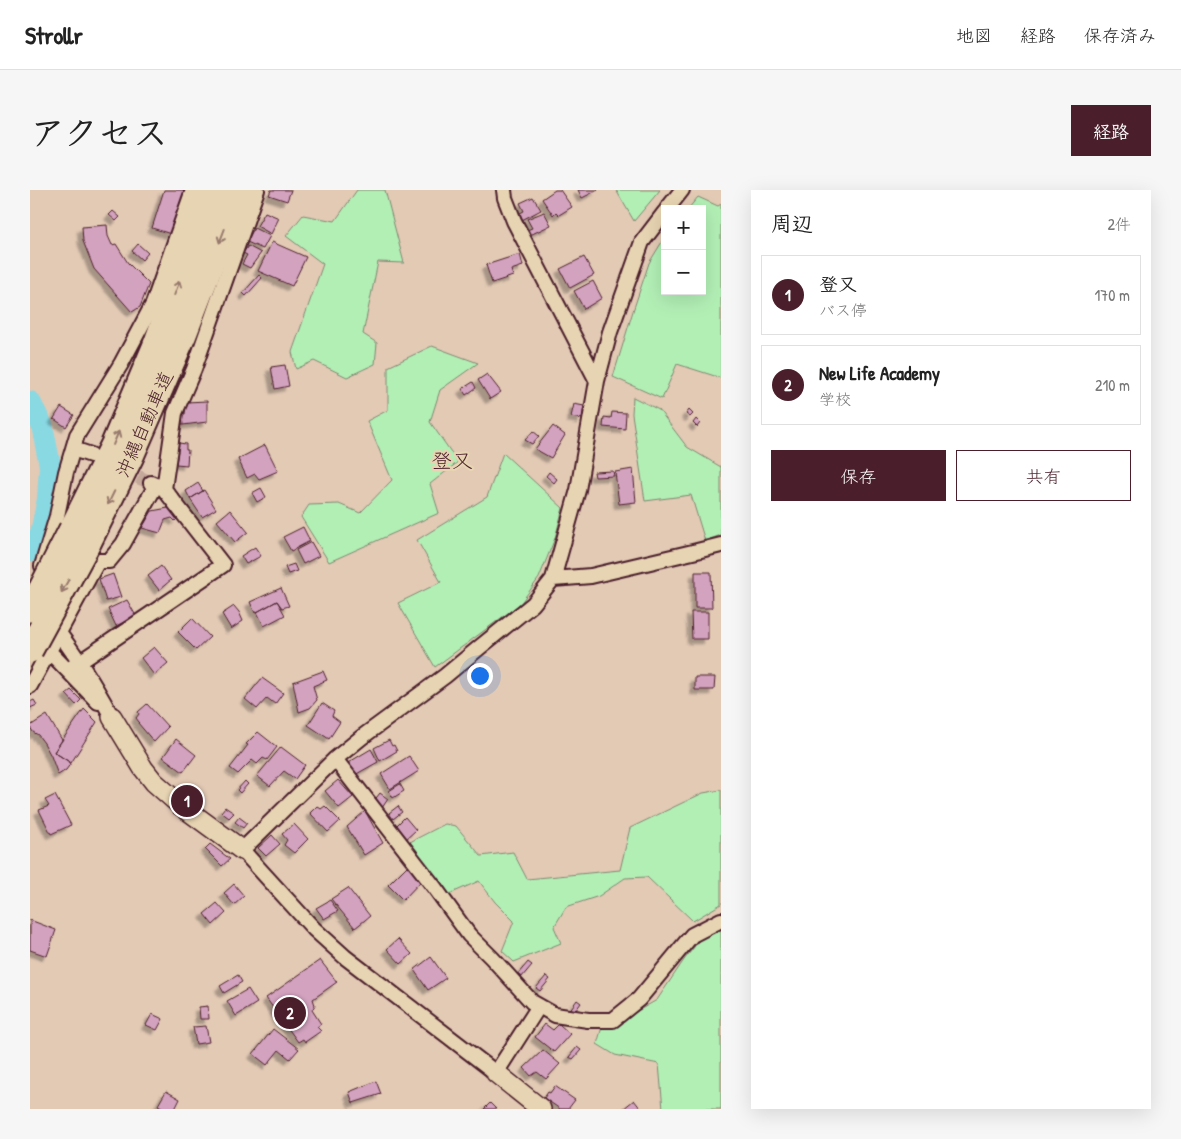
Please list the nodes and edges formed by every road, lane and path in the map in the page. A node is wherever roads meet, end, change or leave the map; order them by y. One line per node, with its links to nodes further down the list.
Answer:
1 (193, 190): 10 (street)
2 (213, 190): 13 (highway, 沖縄自動車道, one-way to 2)
3 (239, 190): 13 (highway, 沖縄自動車道, one-way to 13)
4 (257, 190): 12 (street)
5 (504, 190): 9 (street)
6 (682, 190): 7 (street)
7 (671, 205)
8 (661, 217): 9 (street)
9 (597, 381): 16 (street)
10 (73, 449): 11 (street); 15 (street)
11 (91, 455)
12 (157, 486): 20 (street); 22 (street)
13 (80, 536): 18 (highway, 沖縄自動車道, bridge); 21 (highway, 沖縄自動車道, one-way to 21, bridge)
14 (721, 545): 16 (street)
15 (42, 566)
16 (553, 579): 25 (street)
17 (30, 597): 20 (street)
18 (30, 609)
19 (30, 632): 21 (street)
20 (59, 633): 21 (street); 22 (street)
21 (37, 659): 22 (street); 23 (street)
22 (74, 666): 24 (street)
23 (30, 686)
24 (112, 717): 26 (street)
25 (335, 759): 26 (street); 28 (street)
26 (242, 850): 29 (street)
27 (721, 920): 28 (street)
28 (539, 1006): 29 (street)
29 (496, 1073): 30 (street)
30 (541, 1109)

